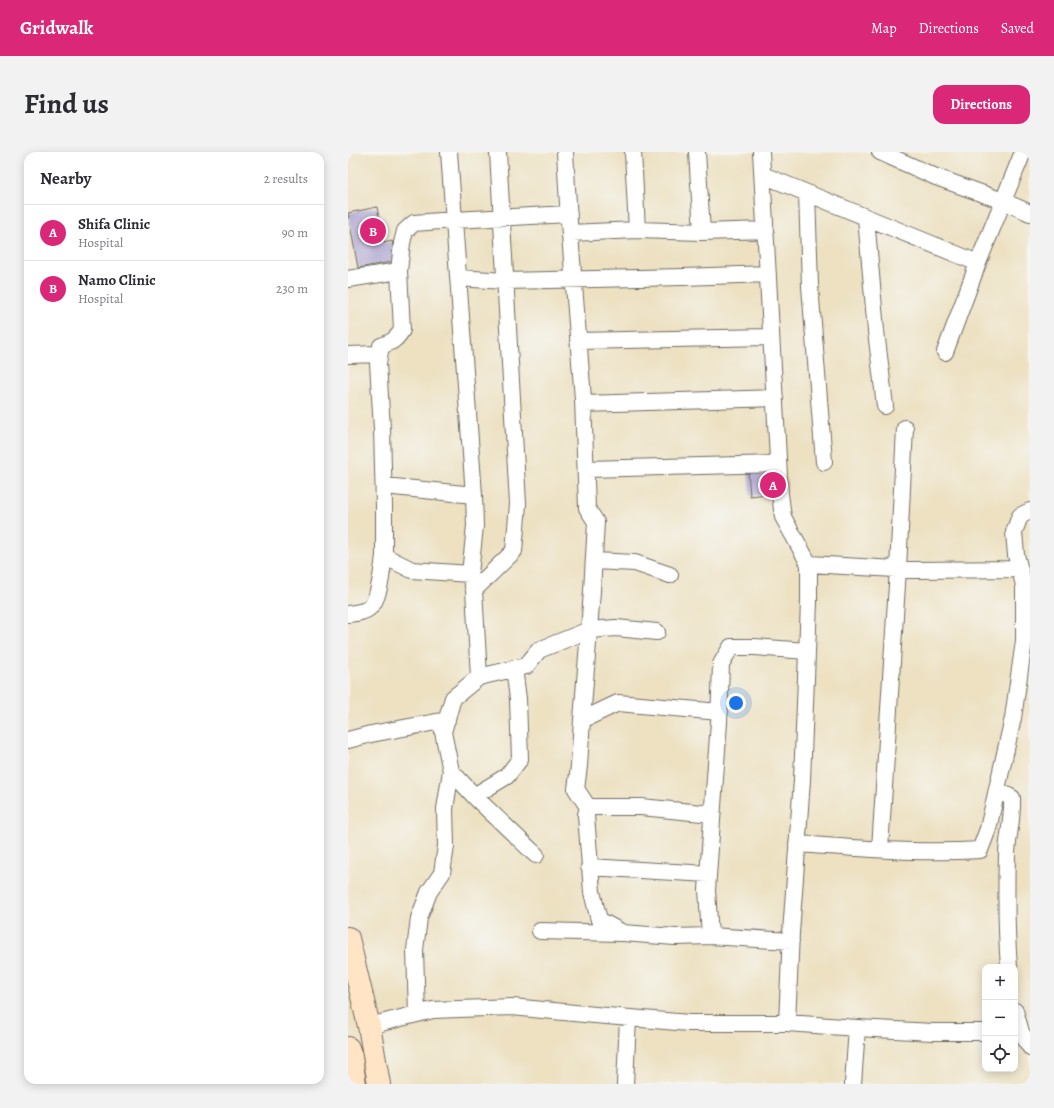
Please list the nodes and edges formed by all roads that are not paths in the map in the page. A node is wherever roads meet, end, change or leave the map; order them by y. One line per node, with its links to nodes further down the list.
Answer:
1 (449, 152): 16 (street)
2 (498, 152): 14 (street)
3 (565, 152): 13 (street)
4 (633, 152): 17 (street)
5 (697, 152): 19 (street)
6 (762, 152): 9 (street)
7 (880, 152): 11 (street)
8 (1023, 152): 11 (street)
9 (762, 175): 10 (street); 18 (street)
10 (807, 193): 15 (street); 37 (street)
11 (1003, 201): 12 (street); 21 (street)
12 (1030, 213)
13 (569, 214): 14 (street); 20 (street)
14 (502, 217): 16 (street); 27 (street)
15 (866, 218): 21 (street); 35 (street)
16 (454, 220): 22 (street); 24 (street)
17 (637, 230): 19 (street); 20 (street)
18 (766, 230): 19 (street); 23 (street)
19 (702, 232)
20 (570, 233): 26 (street)
21 (978, 263): 30 (street)
22 (399, 271): 25 (street); 31 (street)
23 (768, 274): 26 (street); 28 (street)
24 (458, 278): 27 (street); 41 (street)
25 (348, 279)
26 (573, 279): 27 (street); 29 (street)
27 (506, 281): 50 (street)
28 (771, 337): 29 (street); 33 (street)
29 (578, 341): 34 (street)
30 (946, 352)
31 (379, 354): 32 (street); 40 (street)
32 (348, 355)
33 (775, 398): 34 (street); 38 (street)
34 (583, 404): 39 (street)
35 (885, 406)
36 (905, 428): 46 (street)
37 (824, 462)
38 (778, 464): 39 (street); 45 (street)
39 (586, 469): 44 (street)
40 (384, 486): 41 (street); 43 (street)
41 (474, 495): 48 (street)
42 (1030, 511): 47 (street)
43 (384, 556): 48 (street); 51 (street)
44 (594, 561): 49 (street); 53 (street)
45 (809, 564): 46 (street); 55 (street)
46 (898, 569): 47 (street); 68 (street)
47 (1020, 569): 52 (street)
48 (470, 574): 50 (street)
49 (670, 575)
50 (474, 590): 57 (street)
51 (348, 614)
52 (1027, 620): 63 (street)
53 (589, 630): 54 (street); 56 (street); 60 (street)
54 (657, 632)
55 (807, 650): 58 (street); 67 (street)
56 (514, 668): 57 (street); 64 (street)
57 (479, 678): 59 (street)
58 (720, 712): 60 (street); 66 (street)
59 (447, 720): 61 (street); 62 (street)
60 (582, 720): 65 (street)
61 (348, 740)
62 (451, 771): 64 (street); 78 (street)
63 (997, 790): 68 (street); 77 (street)
64 (474, 796): 69 (street)
65 (588, 807): 66 (street); 70 (street)
66 (712, 814): 71 (street)
67 (797, 844): 68 (street); 76 (street)
68 (880, 849)
69 (536, 855)
70 (589, 867): 71 (street); 73 (street)
71 (708, 874): 74 (street)
72 (540, 930): 73 (street)
73 (623, 933): 74 (street)
74 (710, 936): 76 (street)
75 (348, 938): 81 (main road)
76 (791, 941): 80 (street)
77 (1010, 964)
78 (417, 1014): 79 (street); 81 (street)
79 (628, 1018): 80 (street); 89 (street)
80 (787, 1023): 82 (street)
81 (369, 1026): 88 (main road)
82 (857, 1028): 83 (street); 90 (street)
83 (982, 1032)
84 (1018, 1032): 85 (street)
85 (1030, 1047)
86 (348, 1048): 87 (main road)
87 (355, 1084)
88 (379, 1084)
89 (625, 1084)
90 (853, 1084)

